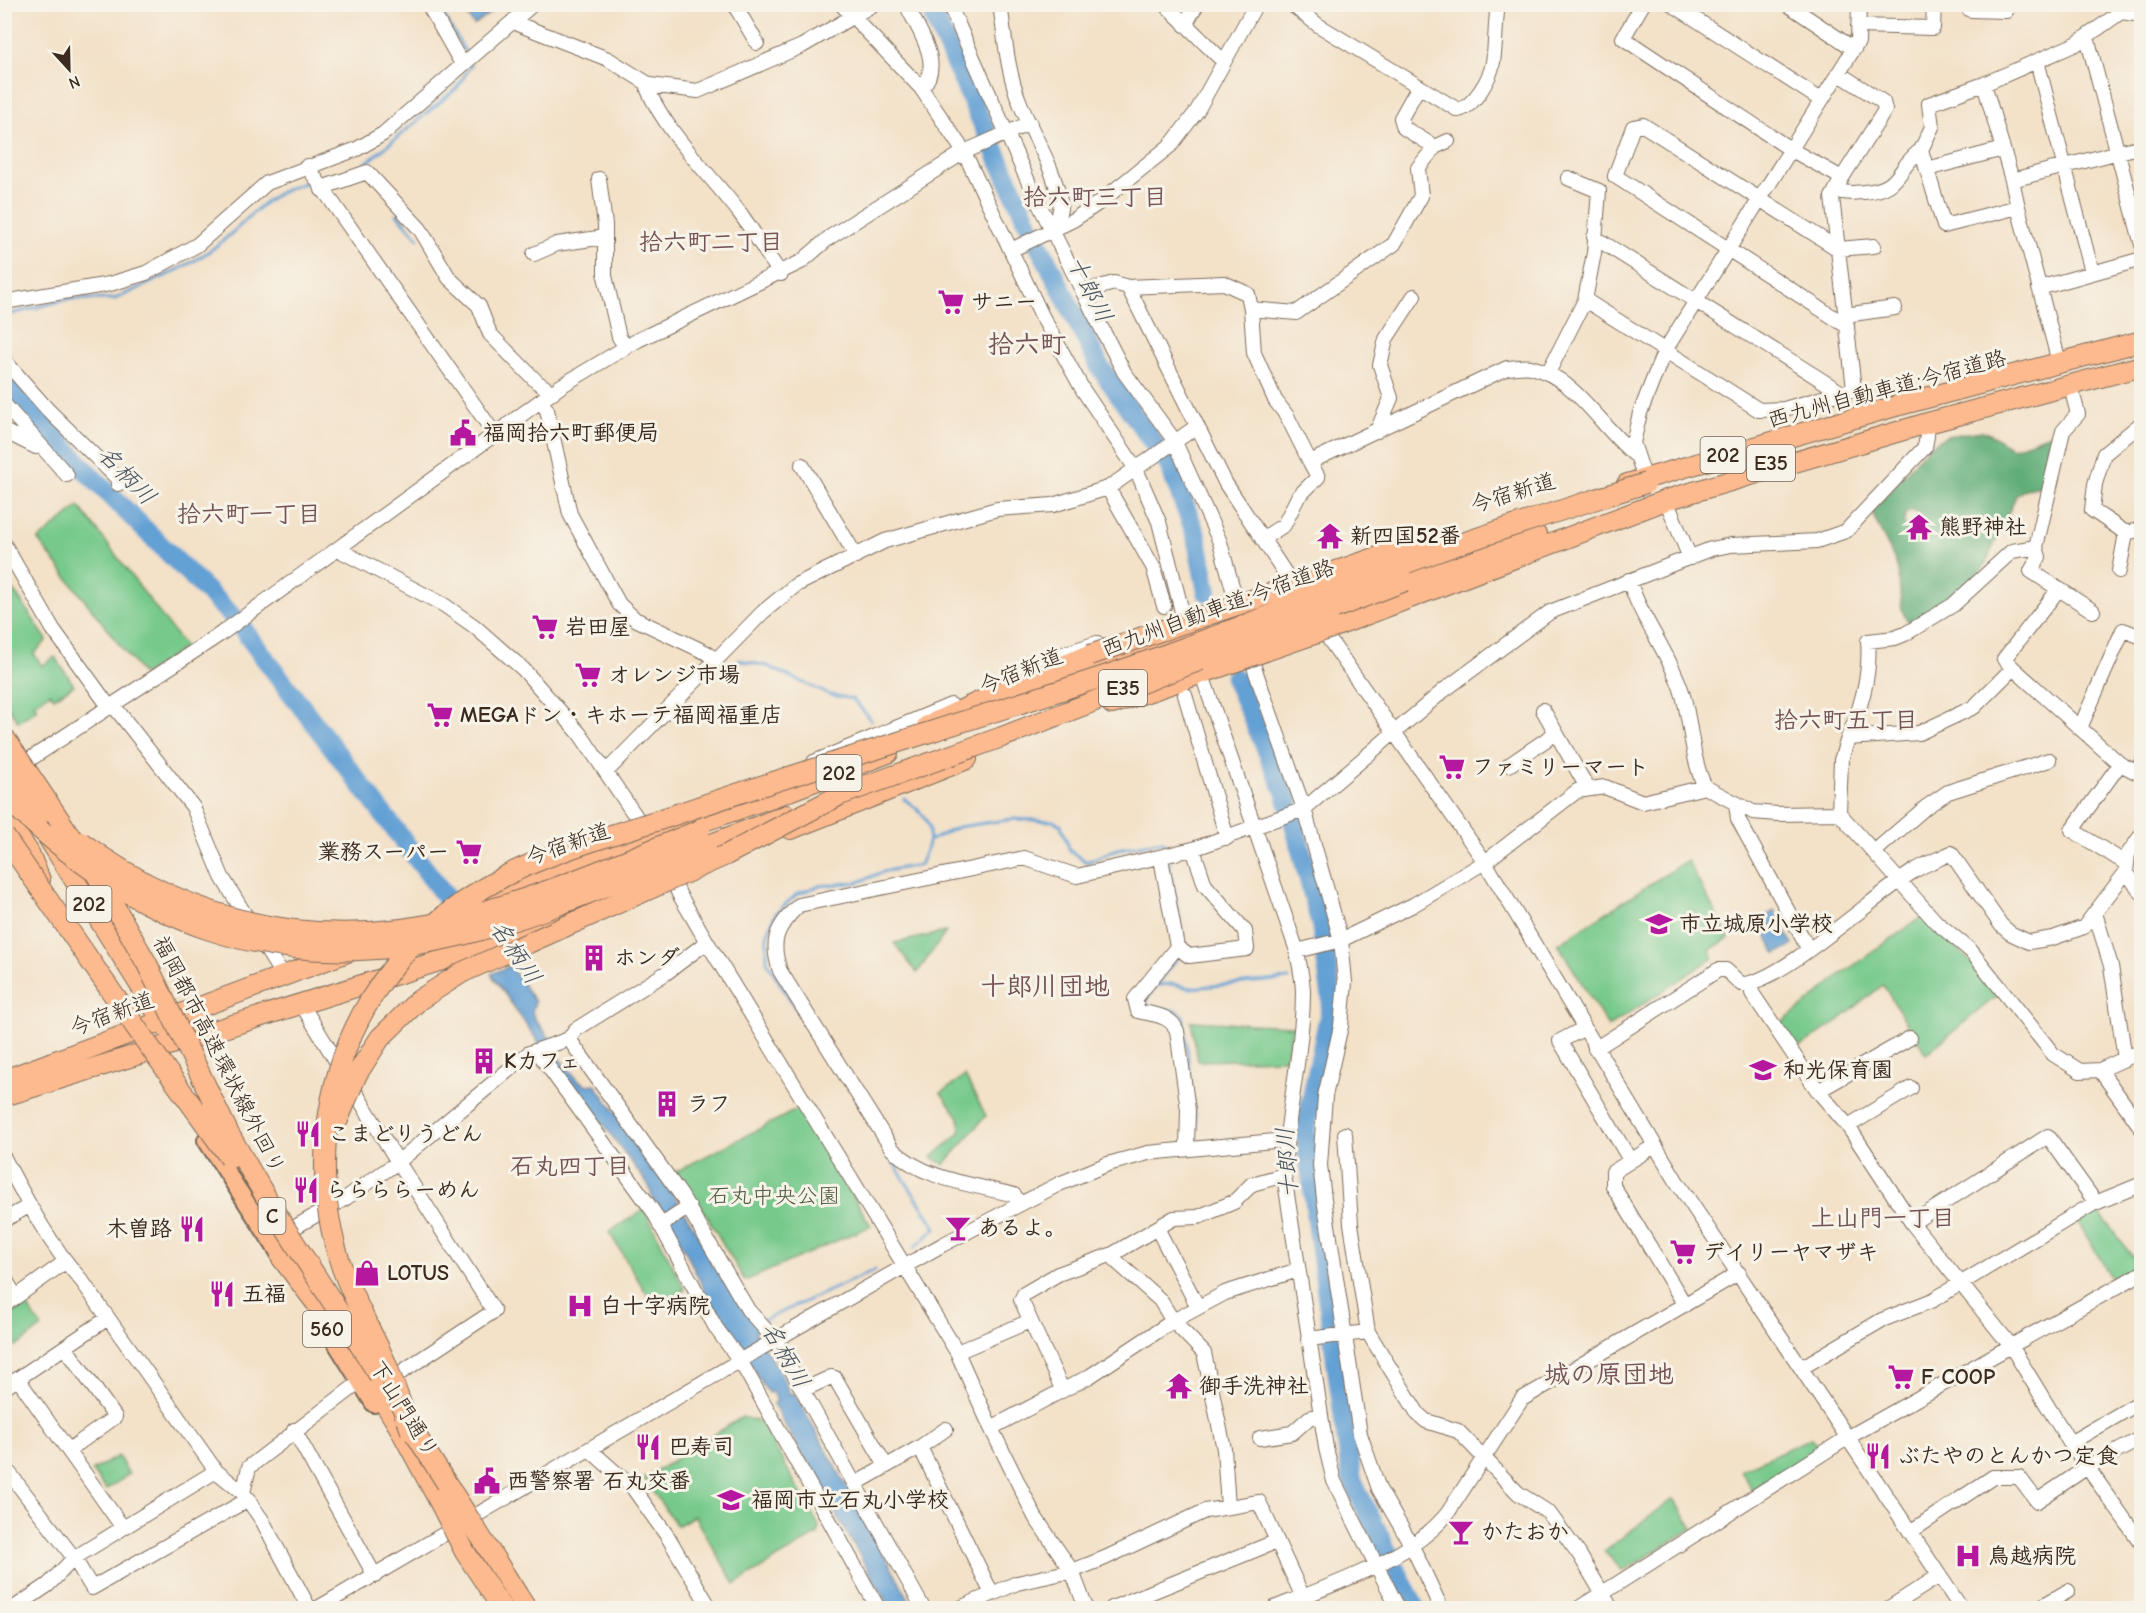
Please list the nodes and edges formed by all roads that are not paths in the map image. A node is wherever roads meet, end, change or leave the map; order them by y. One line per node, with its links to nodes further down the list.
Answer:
1 (428, 4): 31 (street)
2 (533, 4): 23 (street)
3 (734, 4): 27 (street)
4 (841, 4): 21 (street)
5 (874, 4): 21 (street)
6 (906, 4): 36 (street)
7 (949, 4): 39 (street)
8 (1000, 4): 38 (street)
9 (1165, 4): 24 (street)
10 (1197, 4): 24 (street)
11 (1256, 4): 30 (street)
12 (1291, 4): 35 (street)
13 (1498, 4): 35 (street)
14 (1643, 4): 41 (street)
15 (1672, 4): 37 (street)
16 (1787, 4): 28 (street)
17 (1859, 4): 25 (street)
18 (1934, 4): 25 (street)
19 (1965, 4): 20 (street)
20 (2009, 4)
21 (852, 15): 34 (street); 36 (street)
22 (2140, 19): 26 (street)
23 (514, 20): 31 (street); 34 (street)
24 (1185, 25): 30 (street)
25 (1858, 26): 28 (street)
26 (2087, 37): 29 (street); 45 (street)
27 (757, 43)
28 (1854, 49): 32 (street)
29 (2037, 61): 33 (street); 46 (street)
30 (1224, 62): 55 (street)
31 (462, 64): 49 (street)
32 (1838, 73): 37 (street); 52 (street)
33 (1984, 84): 42 (street); 43 (street)
34 (650, 85): 66 (street)
35 (1419, 86): 75 (street)
36 (921, 88): 44 (street)
37 (1821, 100): 41 (street)
38 (1030, 123): 39 (street); 55 (street)
39 (1007, 133): 44 (street); 55 (street)
40 (2142, 146): 45 (street)
41 (1790, 148): 52 (street); 53 (street)
42 (2002, 149): 47 (street); 51 (street)
43 (1921, 150): 47 (street); 52 (street)
44 (964, 152): 62 (street); 66 (street)
45 (2118, 152): 46 (street); 58 (street)
46 (2066, 166): 51 (street); 65 (street)
47 (1927, 169): 54 (street)
48 (1568, 178): 57 (street)
49 (315, 179): 73 (street); 86 (street); 95 (street)
50 (599, 179): 56 (street)
51 (2012, 180): 54 (street)
52 (1839, 184): 61 (street)
53 (1758, 199): 60 (street); 60 (street); 61 (street)
54 (2018, 207): 68 (street)
55 (1056, 229): 62 (street); 69 (street)
56 (605, 237): 63 (street); 78 (street)
57 (1594, 237): 71 (street); 72 (street)
58 (2142, 245)
59 (1874, 246): 61 (street)
60 (1727, 249): 71 (street); 76 (street)
61 (1838, 249): 76 (street)
62 (1011, 250): 101 (street)
63 (534, 254)
64 (2142, 259): 65 (street)
65 (2092, 272): 68 (street)
66 (781, 274): 78 (street)
67 (1128, 287): 69 (street); 75 (street); 92 (street)
68 (2038, 288): 82 (street)
69 (1083, 292): 96 (street)
70 (1414, 296): 94 (street)
71 (1696, 299): 79 (street); 87 (street)
72 (1584, 300): 79 (street); 84 (street)
73 (4, 302)
74 (1895, 308): 76 (street)
75 (1251, 309): 99 (street)
76 (1846, 320): 87 (street)
77 (2142, 343): 82 (highway, 今宿新道 / 202); 103 (highway, 西九州自動車道;今宿道路 / E35)
78 (626, 347): 86 (street)
79 (1664, 352): 87 (street); 97 (street)
80 (4, 360): 104 (street)
81 (2142, 360): 144 (highway, 西九州自動車道;今宿道路 / E35, bridge)
82 (2059, 362): 103 (highway, 今宿新道 / 202)
83 (2142, 366): 85 (highway, 今宿新道 / 202)
84 (1548, 373): 94 (street); 97 (street)
85 (2070, 384): 91 (highway, 今宿新道 / 202); 111 (street)
86 (553, 393): 88 (street)
87 (1842, 393)
88 (541, 402): 95 (street); 122 (street)
89 (4, 404): 98 (street)
90 (2142, 423): 108 (street)
91 (1924, 424): 106 (highway, 今宿新道 / 202); 114 (street)
92 (1196, 427): 96 (street); 109 (street)
93 (4, 431): 98 (street)
94 (1377, 431): 99 (street)
95 (494, 433): 112 (street)
96 (1174, 440): 101 (street); 146 (street)
97 (1635, 454): 103 (street)
98 (53, 459): 102 (street)
99 (1310, 462): 109 (street)
100 (802, 465): 113 (street)
101 (1141, 466): 105 (street); 120 (street)
102 (67, 475)
103 (1646, 481): 120 (highway, 今宿新道 / 202); 125 (highway, 西九州自動車道;今宿道路 / E35, bridge); 142 (highway, bridge)
104 (118, 484)
105 (1108, 488): 113 (street); 118 (street)
106 (1666, 500): 114 (street); 124 (highway, 今宿新道 / 202, bridge)
107 (2142, 529): 108 (street)
108 (2127, 533): 115 (street)
109 (1262, 539): 130 (street)
110 (4, 544): 127 (street)
111 (2036, 548): 117 (street); 133 (street)
112 (339, 550): 127 (street); 139 (street)
113 (856, 556): 122 (street)
114 (1690, 558): 116 (street)
115 (2119, 571)
116 (1629, 580): 130 (street); 140 (street)
117 (2059, 589): 119 (street); 123 (street)
118 (1164, 606)
119 (2093, 611)
120 (1192, 631): 124 (street); 142 (highway, 今宿新道 / 202); 150 (street)
121 (2142, 637): 129 (street)
122 (715, 660): 139 (street)
123 (2013, 668): 129 (street); 133 (street)
124 (1207, 671): 149 (street); 161 (highway, 今宿新道 / 202)
125 (1079, 685): 153 (highway, 西九州自動車道;今宿道路 / E35, bridge); 245 (highway, bridge)
126 (1185, 695): 154 (street)
127 (111, 706): 138 (street); 170 (street)
128 (1543, 710): 131 (street)
129 (2080, 728): 135 (street)
130 (1392, 732): 146 (street); 159 (street)
131 (1556, 733): 136 (street); 141 (street)
132 (4, 737): 230 (highway, 福岡都市高速環状線外回り / C, bridge)
133 (1848, 738): 147 (street)
134 (2049, 760): 157 (street)
135 (2120, 764): 137 (street); 160 (street)
136 (1509, 765)
137 (2140, 766)
138 (6, 770): 153 (highway, bridge); 173 (highway, 202)
139 (606, 772): 155 (street)
140 (1705, 787): 141 (street); 145 (street)
141 (1588, 789): 159 (street)
142 (789, 791): 150 (highway, 今宿新道 / 202)
143 (4, 795): 153 (highway, bridge)
144 (840, 795): 153 (highway, 西九州自動車道;今宿道路 / E35, bridge); 230 (highway, bridge)
145 (1736, 803): 147 (street); 168 (street)
146 (1302, 809): 149 (street); 165 (street)
147 (1839, 813): 157 (street)
148 (4, 815): 175 (highway, 202)
149 (1255, 826): 154 (street); 169 (street)
150 (677, 829): 155 (highway, 今宿新道 / 202)
151 (2142, 834): 160 (street)
152 (4, 836): 245 (highway, C, bridge)
153 (703, 838)
154 (1227, 838): 156 (street)
155 (650, 840): 161 (street); 170 (highway, 今宿新道 / 202, bridge)
156 (1193, 849): 158 (street); 167 (street)
157 (1874, 852): 162 (street)
158 (1161, 858): 167 (street); 201 (street)
159 (1485, 862): 165 (street); 174 (street)
160 (2126, 868): 163 (street); 164 (street)
161 (672, 876): 166 (street); 172 (highway, 今宿新道 / 202)
162 (1901, 881): 164 (street); 168 (street); 184 (street)
163 (2142, 893)
164 (2095, 913): 183 (street)
165 (1341, 940): 169 (street); 225 (street)
166 (707, 942): 177 (street); 212 (street)
167 (1177, 947): 194 (street)
168 (1809, 950): 171 (street)
169 (1297, 951): 192 (street)
170 (284, 978): 173 (highway, 今宿新道 / 202)
171 (1751, 985): 179 (street); 187 (street)
172 (302, 1005): 178 (highway, 今宿新道 / 202); 197 (street)
173 (162, 1020): 175 (highway, 今宿新道 / 202); 178 (highway, 202)
174 (1583, 1029): 179 (street); 196 (street)
175 (134, 1032): 182 (highway, 202); 185 (highway, 今宿新道 / 202)
176 (1910, 1038): 187 (street)
177 (569, 1039): 180 (street); 203 (street)
178 (175, 1043): 182 (highway, 今宿新道 / 202); 208 (main road, 下山門通り / 560)
179 (1595, 1049): 193 (street)
180 (537, 1051): 197 (street); 206 (street)
181 (2142, 1051): 183 (street)
182 (148, 1053): 188 (highway, 今宿新道 / 202); 210 (main road, 下山門通り / 560)
183 (2125, 1059): 184 (street)
184 (2100, 1070): 190 (street)
185 (4, 1080)
186 (1911, 1088): 189 (street)
187 (1818, 1091): 189 (street)
188 (4, 1096)
189 (1848, 1126): 205 (street)
190 (2142, 1129)
191 (1345, 1134): 224 (street)
192 (1285, 1140): 194 (street); 198 (street)
193 (1654, 1146): 196 (street); 214 (street)
194 (1187, 1148): 201 (street)
195 (4, 1158): 202 (street)
196 (1629, 1160): 219 (street)
197 (398, 1162): 208 (street); 236 (street)
198 (1284, 1175): 207 (street); 213 (street)
199 (2142, 1184): 200 (street)
200 (2096, 1203): 205 (street); 217 (street)
201 (1020, 1204): 212 (street)
202 (29, 1206): 204 (street); 211 (street)
203 (689, 1207): 206 (street); 227 (street)
204 (4, 1220)
205 (1912, 1223): 217 (street)
206 (660, 1226): 232 (street)
207 (1157, 1228): 209 (street); 220 (street)
208 (288, 1231): 236 (main road, 下山門通り / 560)
209 (1113, 1254): 222 (street); 223 (street)
210 (281, 1257): 230 (highway); 235 (main road, 下山門通り / 560)
211 (65, 1262): 218 (street); 221 (street)
212 (904, 1267): 227 (street); 231 (street)
213 (1298, 1270): 220 (street); 226 (street)
214 (1739, 1273): 219 (street); 233 (street)
215 (2142, 1273): 228 (street)
216 (4, 1277): 218 (street)
217 (1959, 1282): 228 (street); 233 (street)
218 (10, 1301)
219 (1685, 1305): 253 (street)
220 (1198, 1307): 223 (street)
221 (108, 1318): 229 (street); 257 (street)
222 (1030, 1321): 231 (street); 238 (street)
223 (1173, 1321): 238 (street); 260 (street)
224 (1368, 1332): 225 (street); 253 (street)
225 (1346, 1334): 226 (street); 267 (street)
226 (1308, 1339): 241 (street)
227 (775, 1340): 232 (street); 239 (street)
228 (2011, 1346): 247 (street); 249 (street)
229 (65, 1347): 234 (street); 252 (street)
230 (359, 1352): 282 (highway, bridge); 284 (highway, 福岡都市高速環状線外回り / C, bridge)
231 (957, 1352): 242 (street)
232 (741, 1362): 251 (street); 286 (street)
233 (1801, 1368): 247 (street)
234 (18, 1379): 237 (street); 252 (street)
235 (360, 1382): 244 (street); 263 (main road, 下山門通り / 560)
236 (385, 1384): 261 (main road, 下山門通り / 560)
237 (4, 1388)
238 (1062, 1389): 242 (street)
239 (803, 1390): 255 (street); 258 (street)
240 (2142, 1401): 249 (street)
241 (1320, 1415): 246 (street); 270 (street)
242 (991, 1428): 271 (street)
243 (946, 1429): 250 (street)
244 (294, 1430): 259 (street); 272 (street)
245 (411, 1431): 284 (highway, C, bridge)
246 (1260, 1438)
247 (1847, 1438): 264 (street); 276 (street)
248 (2142, 1438): 256 (street)
249 (2070, 1443): 256 (street)
250 (920, 1448): 255 (street); 275 (street)
251 (589, 1449): 261 (street); 285 (street)
252 (69, 1450): 262 (street)
253 (1483, 1457): 267 (street); 276 (street)
254 (4, 1466): 269 (street)
255 (886, 1466): 258 (street)
256 (2086, 1468): 264 (street); 265 (street)
257 (216, 1471): 259 (street); 262 (street)
258 (855, 1484): 287 (street)
259 (246, 1496): 269 (street); 280 (street)
260 (1228, 1507): 266 (street); 271 (street)
261 (471, 1520): 263 (street); 268 (main road, 560)
262 (123, 1528): 269 (street)
263 (454, 1530): 272 (street); 282 (main road, 下山門通り / 560)
264 (1910, 1532): 273 (street)
265 (2139, 1536)
266 (1275, 1542): 277 (street); 278 (street)
267 (1412, 1546): 270 (street); 293 (street)
268 (493, 1556): 283 (highway); 284 (main road, 560)
269 (74, 1558): 279 (street)
270 (1376, 1564): 277 (street); 292 (street)
271 (1072, 1571): 275 (street); 289 (street)
272 (375, 1576): 281 (street)
273 (1939, 1576): 296 (street); 297 (street)
274 (2068, 1591): 298 (street)
275 (992, 1594): 288 (street)
276 (1602, 1594): 294 (street); 295 (street)
277 (1306, 1602): 291 (street)
278 (1140, 1603): 290 (street)
279 (14, 1608)
280 (309, 1608)
281 (318, 1608)
282 (502, 1608)
283 (514, 1608)
284 (525, 1608)
285 (710, 1608)
286 (878, 1608)
287 (923, 1608)
288 (960, 1608)
289 (1086, 1608)
290 (1112, 1608)
291 (1274, 1608)
292 (1398, 1608)
293 (1441, 1608)
294 (1579, 1608)
295 (1611, 1608)
296 (1888, 1608)
297 (1961, 1608)
298 (2039, 1608)

